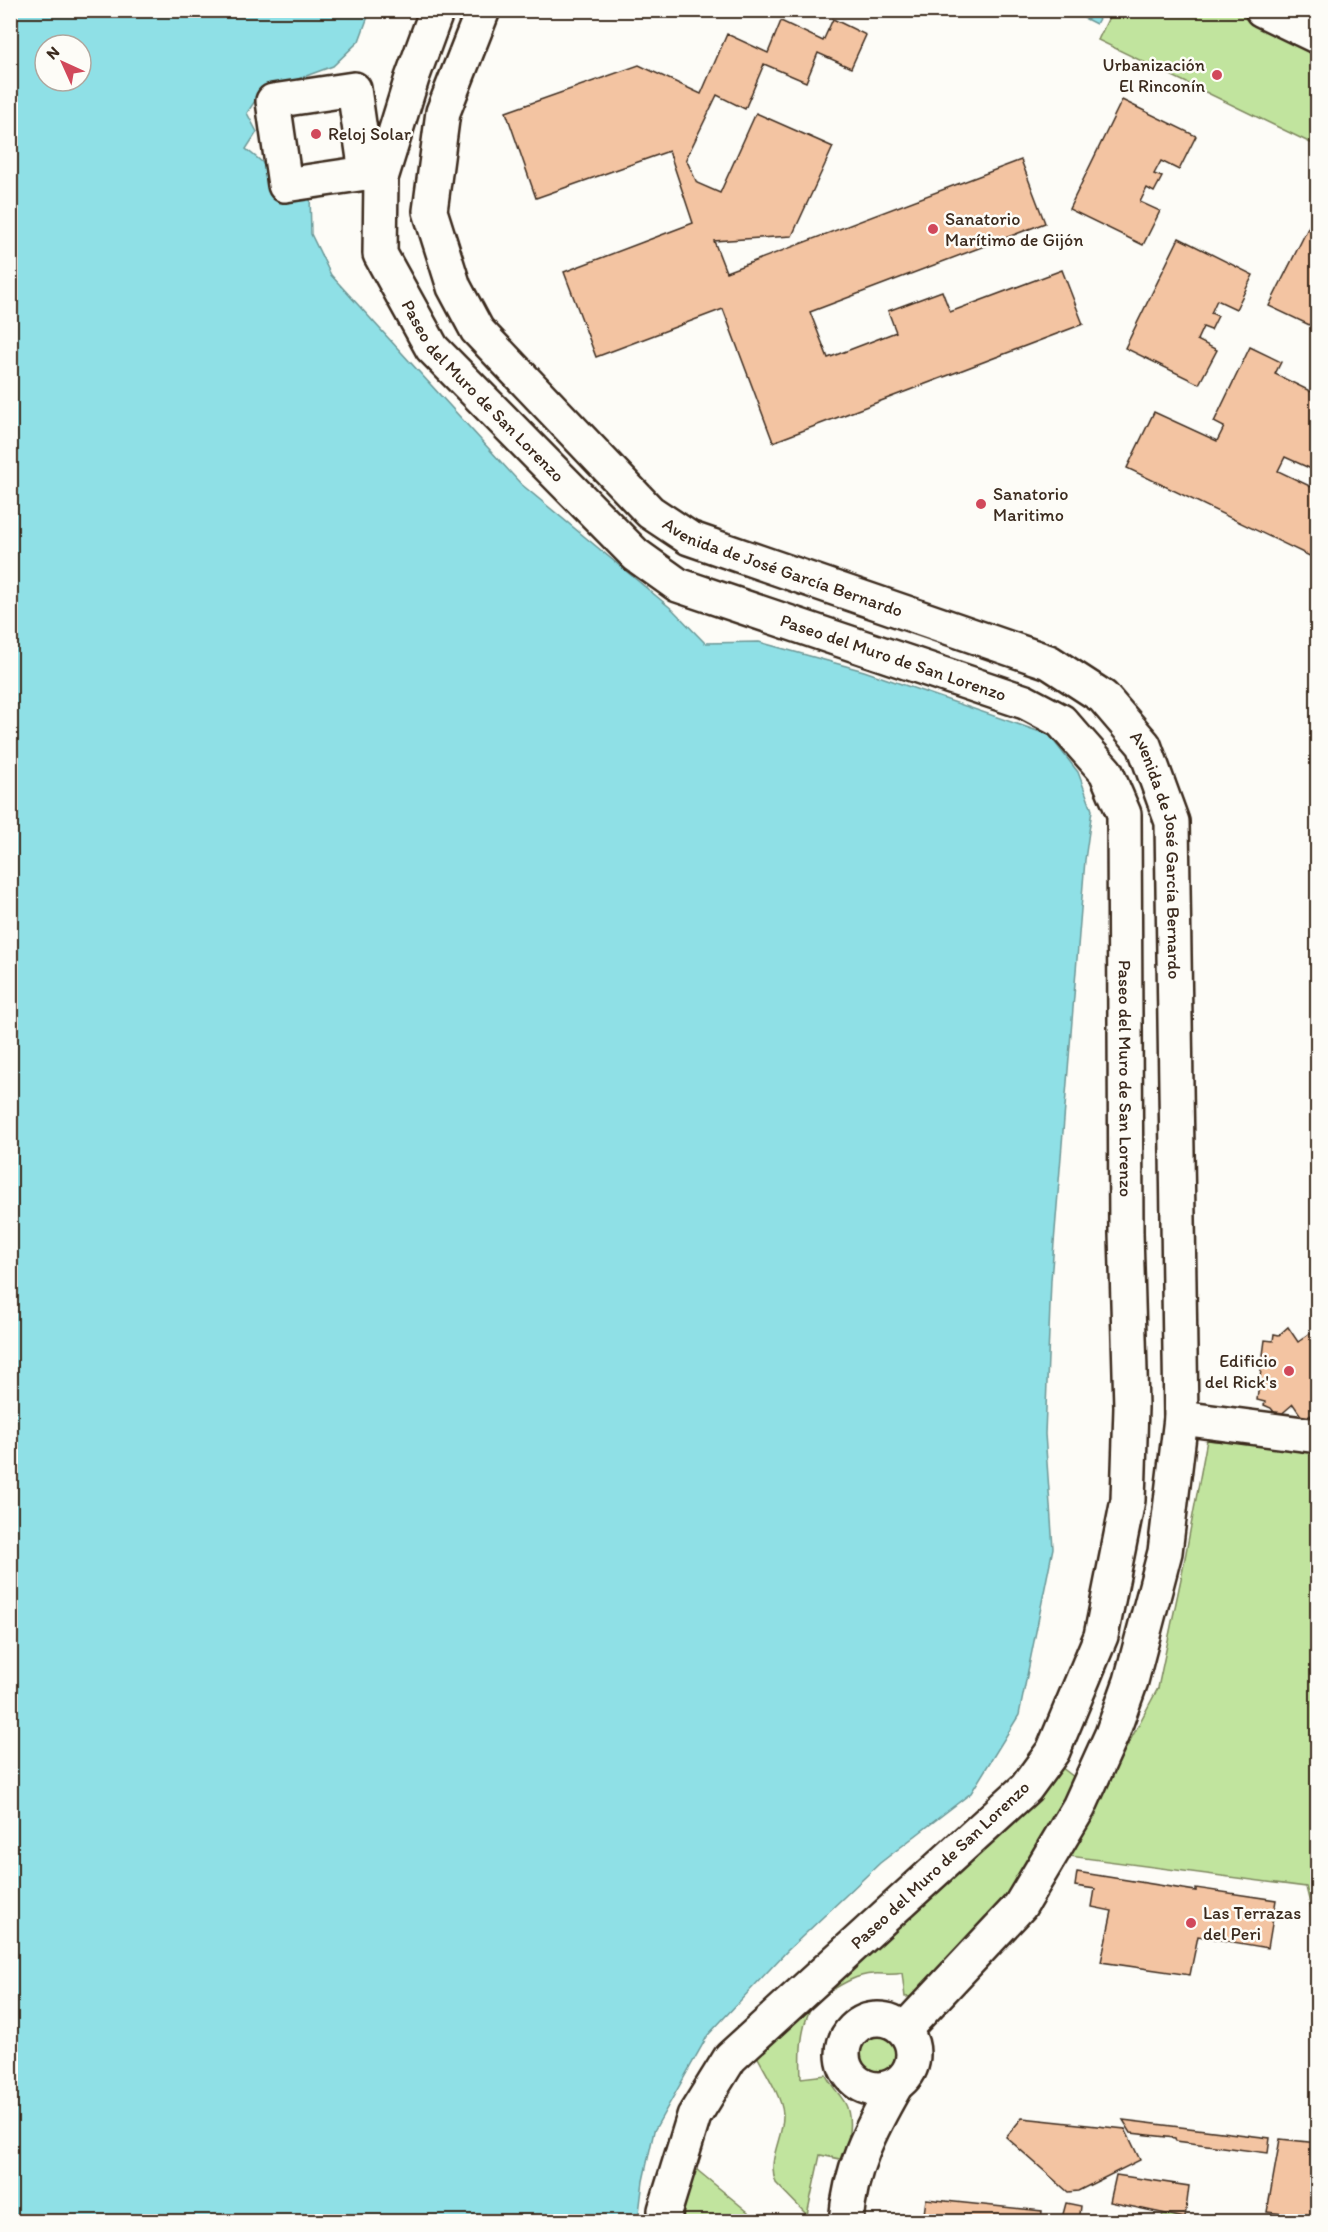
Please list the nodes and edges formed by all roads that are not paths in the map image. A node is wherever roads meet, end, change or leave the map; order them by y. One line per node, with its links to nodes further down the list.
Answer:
1 (437, 10): 11 (street, Paseo del Muro de San Lorenzo)
2 (483, 10): 5 (street, Avenida de José García Bernardo)
3 (1262, 10): 4 (street)
4 (1317, 38)
5 (1181, 1418): 6 (street); 7 (street, Avenida de José García Bernardo)
6 (1317, 1436)
7 (904, 2030): 8 (street); 9 (street)
8 (847, 2073): 9 (street); 10 (street)
9 (896, 2085): 10 (street)
10 (855, 2166): 12 (street)
11 (665, 2222)
12 (846, 2222)

